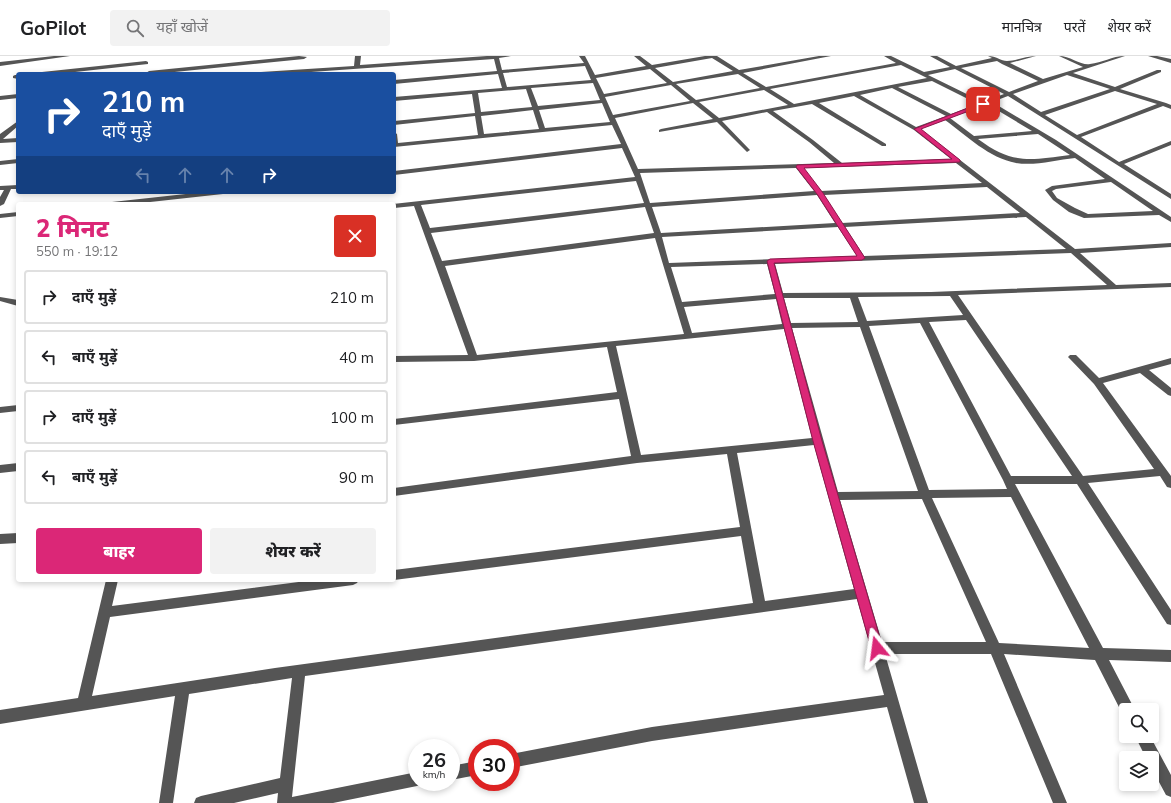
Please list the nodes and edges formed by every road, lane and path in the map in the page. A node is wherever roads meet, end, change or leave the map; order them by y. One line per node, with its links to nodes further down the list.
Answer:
1 (67, 56): 24 (street)
2 (144, 56): 22 (street)
3 (358, 56): 26 (street)
4 (508, 56): 17 (street)
5 (582, 56): 25 (street)
6 (637, 56): 27 (street)
7 (714, 56): 27 (street); 38 (street)
8 (828, 56): 38 (street)
9 (887, 56): 23 (street)
10 (933, 56): 28 (street)
11 (990, 56): 19 (street)
12 (1033, 56): 21 (street)
13 (1062, 56): 29 (street)
14 (1122, 56): 29 (street)
15 (1151, 56): 20 (street)
16 (303, 57): 30 (street); 35 (street)
17 (496, 57): 18 (street); 37 (street)
18 (465, 58): 26 (street)
19 (997, 59): 21 (street); 28 (street)
20 (1171, 61)
21 (1004, 62): 43 (street)
22 (146, 63): 33 (street); 34 (street)
23 (902, 63): 40 (street); 48 (street)
24 (0, 64)
25 (587, 64): 37 (street); 42 (street)
26 (357, 66): 31 (street)
27 (650, 67): 42 (street); 45 (street)
28 (955, 67): 40 (street); 53 (street)
29 (1089, 67): 39 (street)
30 (313, 70): 31 (street); 36 (street)
31 (328, 71)
32 (1160, 71): 50 (street)
33 (61, 72)
34 (149, 72)
35 (159, 72)
36 (287, 72)
37 (500, 72): 44 (street); 49 (street)
38 (739, 72): 45 (street); 48 (street)
39 (1066, 73): 43 (street); 50 (street)
40 (923, 74): 41 (street)
41 (932, 78): 46 (street); 61 (street)
42 (594, 79): 47 (street); 57 (street)
43 (1043, 80): 53 (street)
44 (396, 82)
45 (670, 83): 57 (street); 58 (street)
46 (892, 86): 52 (street); 69 (street)
47 (528, 87): 49 (street); 65 (street)
48 (765, 88): 58 (street); 62 (street)
49 (505, 89): 51 (street)
50 (1115, 89): 63 (street); 68 (street)
51 (475, 92): 56 (street); 67 (street)
52 (853, 93): 59 (street); 74 (street)
53 (1008, 94): 61 (street); 68 (street)
54 (16, 96): 55 (street)
55 (0, 98)
56 (396, 99)
57 (603, 99): 65 (street); 70 (street)
58 (693, 101): 70 (street); 71 (street)
59 (812, 101): 62 (street); 89 (street)
60 (1171, 102): 63 (street)
61 (986, 103): 69 (street); 80 (street)
62 (792, 105): 66 (street)
63 (1163, 105): 64 (street); 82 (street)
64 (1171, 107)
65 (535, 108): 67 (street); 75 (street)
66 (767, 110): 71 (street); 97 (street)
67 (478, 114): 72 (street); 81 (street)
68 (1042, 114): 77 (street)
69 (949, 117): 74 (street); 84 (street)
70 (612, 120): 75 (street); 90 (street)
71 (718, 120): 76 (street); 91 (street)
72 (396, 122)
73 (16, 124): 83 (street)
74 (916, 129): 94 (street)
75 (542, 130): 81 (street)
76 (661, 131)
77 (1067, 131): 78 (street); 82 (street)
78 (1059, 132)
79 (1051, 133): 80 (street)
80 (1042, 134): 84 (street); 92 (street)
81 (481, 136): 88 (street)
82 (1076, 137): 96 (street)
83 (0, 138)
84 (974, 138): 92 (street)
85 (16, 140): 86 (street)
86 (0, 141)
87 (1171, 143): 96 (street)
88 (396, 144)
89 (884, 145)
90 (624, 146): 99 (street); 100 (street)
91 (747, 150)
92 (1076, 156): 102 (street)
93 (16, 161): 95 (street)
94 (958, 161): 97 (street); 103 (street)
95 (0, 163)
96 (1119, 164): 108 (street)
97 (841, 165): 98 (street)
98 (799, 167): 99 (street); 109 (street)
99 (636, 171): 101 (street)
100 (396, 173)
101 (639, 179): 115 (street); 117 (street)
102 (1112, 180): 119 (street); 119 (street)
103 (989, 185): 109 (street); 121 (street)
104 (16, 187): 106 (street)
105 (0, 188): 106 (street)
106 (9, 188): 116 (street)
107 (1171, 188): 108 (street)
108 (1163, 192): 112 (street)
109 (820, 193): 117 (street); 124 (street)
110 (133, 194): 114 (street)
111 (212, 194): 113 (street)
112 (1171, 197)
113 (172, 201): 114 (street)
114 (129, 202)
115 (417, 203): 118 (street); 125 (street)
116 (0, 204)
117 (648, 205): 125 (street); 126 (street)
118 (396, 206)
119 (1160, 213): 123 (street)
120 (16, 214): 122 (street)
121 (1027, 215): 124 (street); 128 (street)
122 (0, 216)
123 (1171, 220)
124 (840, 224): 126 (street); 129 (street)
125 (427, 231): 131 (street)
126 (658, 235): 131 (street); 132 (street)
127 (1171, 245): 128 (street)
128 (1072, 251): 129 (street); 134 (street)
129 (862, 258): 130 (street)
130 (770, 261): 132 (street); 137 (street)
131 (440, 264): 148 (street)
132 (666, 265): 140 (street)
133 (1171, 285): 134 (street)
134 (1114, 287): 135 (street)
135 (952, 293): 136 (street); 141 (street)
136 (853, 295): 137 (street); 143 (street)
137 (780, 296): 140 (street); 144 (street)
138 (0, 299): 139 (street)
139 (16, 303)
140 (679, 305): 145 (street)
141 (969, 317): 142 (street); 165 (street)
142 (923, 320): 143 (street); 164 (street)
143 (863, 324): 144 (street); 169 (street)
144 (788, 326): 145 (street); 158 (street)
145 (689, 336): 146 (street)
146 (610, 343): 148 (street); 154 (street)
147 (1073, 356): 152 (street)
148 (474, 358): 149 (street)
149 (396, 359)
150 (1171, 361): 151 (street)
151 (1141, 369): 152 (street); 153 (street)
152 (1097, 382): 163 (street)
153 (1171, 393)
154 (622, 395): 157 (street); 160 (street)
155 (16, 408): 156 (street)
156 (0, 410)
157 (396, 422)
158 (818, 441): 159 (street); 170 (street)
159 (731, 450): 160 (street); 171 (street)
160 (637, 459): 167 (street)
161 (16, 467): 162 (street)
162 (0, 469)
163 (1162, 472): 165 (street); 166 (street)
164 (1008, 480): 165 (street); 168 (street)
165 (1080, 480): 180 (street)
166 (1171, 484)
167 (396, 492)
168 (1015, 493): 169 (street); 183 (street)
169 (925, 494): 170 (street); 182 (street)
170 (834, 496): 177 (street)
171 (747, 531): 174 (street); 178 (street)
172 (16, 538): 173 (street)
173 (0, 539)
174 (396, 575)
175 (112, 582): 179 (street)
176 (337, 582): 179 (street)
177 (862, 593): 178 (street); 181 (street)
178 (760, 607): 185 (street)
179 (104, 612): 189 (street)
180 (1171, 620)
181 (877, 648): 182 (street); 187 (street)
182 (995, 648): 183 (street); 201 (street)
183 (1098, 654): 184 (street); 188 (street)
184 (1171, 656)
185 (299, 672): 186 (street); 194 (street)
186 (184, 689): 189 (street); 196 (street)
187 (892, 700): 192 (street); 200 (street)
188 (1124, 703)
189 (82, 704): 190 (street)
190 (0, 717)
191 (1146, 743): 195 (street)
192 (520, 759)
193 (408, 782): 199 (street)
194 (286, 784): 197 (street); 198 (street)
195 (1171, 790)
196 (166, 803)
197 (200, 803)
198 (284, 803)
199 (296, 803)
200 (920, 803)
201 (1060, 803)

